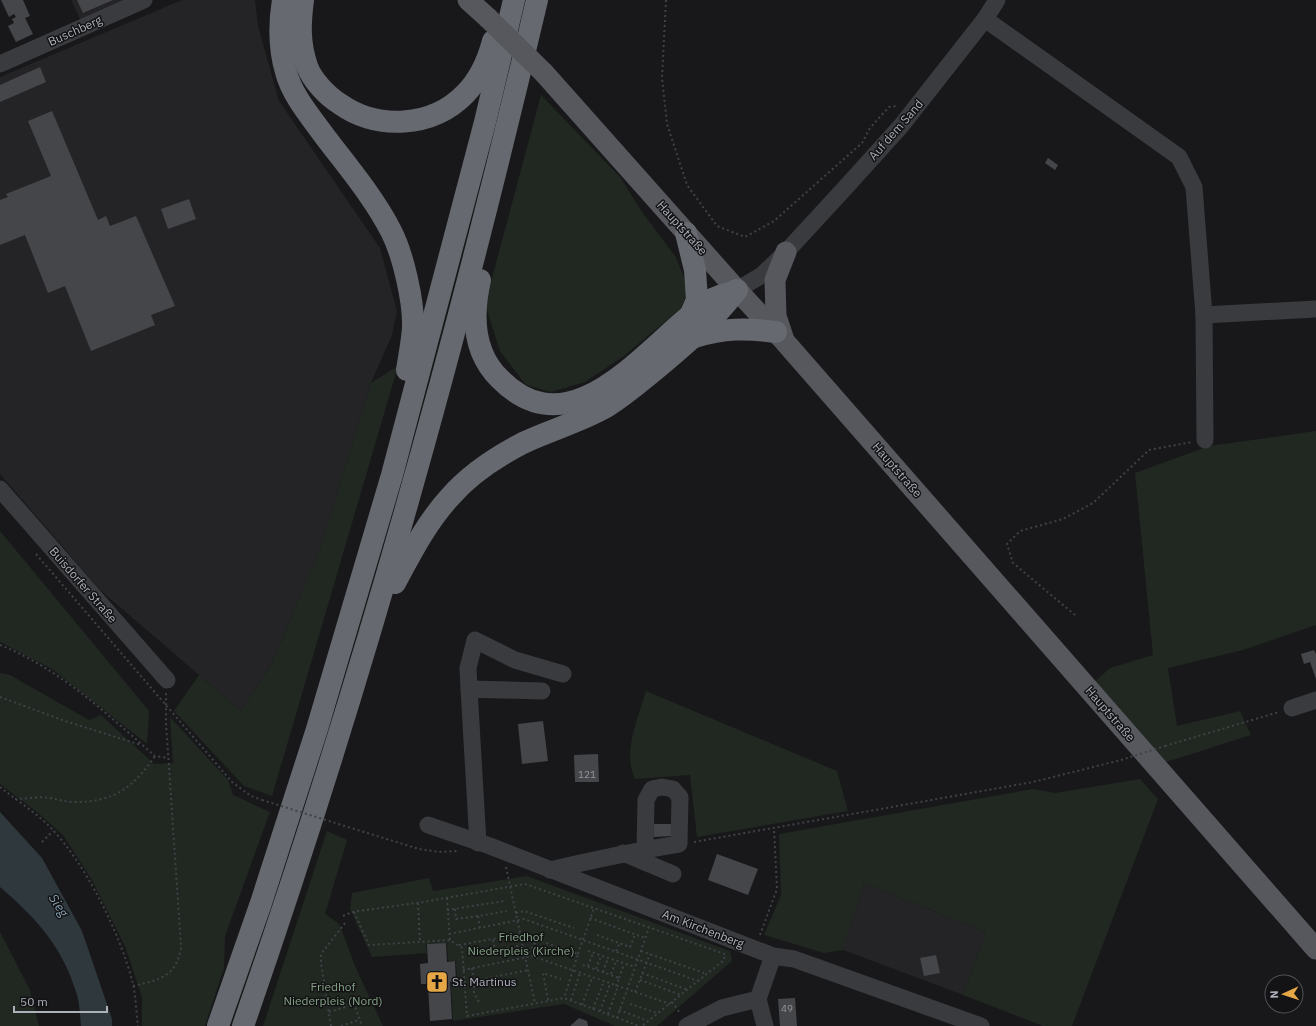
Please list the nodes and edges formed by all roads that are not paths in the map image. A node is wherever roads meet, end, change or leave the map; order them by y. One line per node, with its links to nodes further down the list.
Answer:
1 (144, 0): 10 (street, Buschberg)
2 (283, 0): 21 (highway)
3 (303, 0): 5 (highway)
4 (468, 0): 12 (main road, Hauptstraße, bridge)
5 (506, 0)
6 (514, 0): 21 (highway)
7 (537, 0): 11 (highway)
8 (996, 0): 9 (street, Auf dem Sand)
9 (985, 19): 13 (street, Auf dem Sand); 16 (street)
10 (2, 60)
11 (491, 193): 17 (highway); 23 (highway)
12 (686, 233): 14 (main road, Hauptstraße); 17 (highway)
13 (786, 252): 14 (street, Auf dem Sand); 19 (main road)
14 (737, 290): 17 (highway); 18 (highway); 19 (main road, Hauptstraße)
15 (1316, 309): 16 (street)
16 (1204, 315): 20 (street)
17 (690, 316)
18 (695, 337): 19 (highway); 23 (highway)
19 (781, 337): 36 (main road, Hauptstraße)
20 (1205, 440)
21 (392, 475): 39 (highway)
22 (0, 489): 25 (street, Buisdorfer Straße)
23 (373, 623): 40 (highway)
24 (563, 674): 26 (street)
25 (167, 680)
26 (469, 689): 27 (street); 31 (street)
27 (542, 691)
28 (1316, 700): 29 (street)
29 (1292, 708)
30 (428, 825): 31 (street, Am Kirchenberg)
31 (478, 842): 34 (street, Am Kirchenberg)
32 (645, 850): 32 (street); 33 (street)
33 (623, 853): 34 (street); 35 (street)
34 (550, 870): 37 (street, Am Kirchenberg)
35 (673, 874)
36 (1316, 950)
37 (773, 956): 38 (street); 43 (street, Am Kirchenberg)
38 (758, 999): 41 (street); 42 (street)
39 (218, 1026)
40 (243, 1026)
41 (687, 1026)
42 (765, 1026)
43 (981, 1026)

